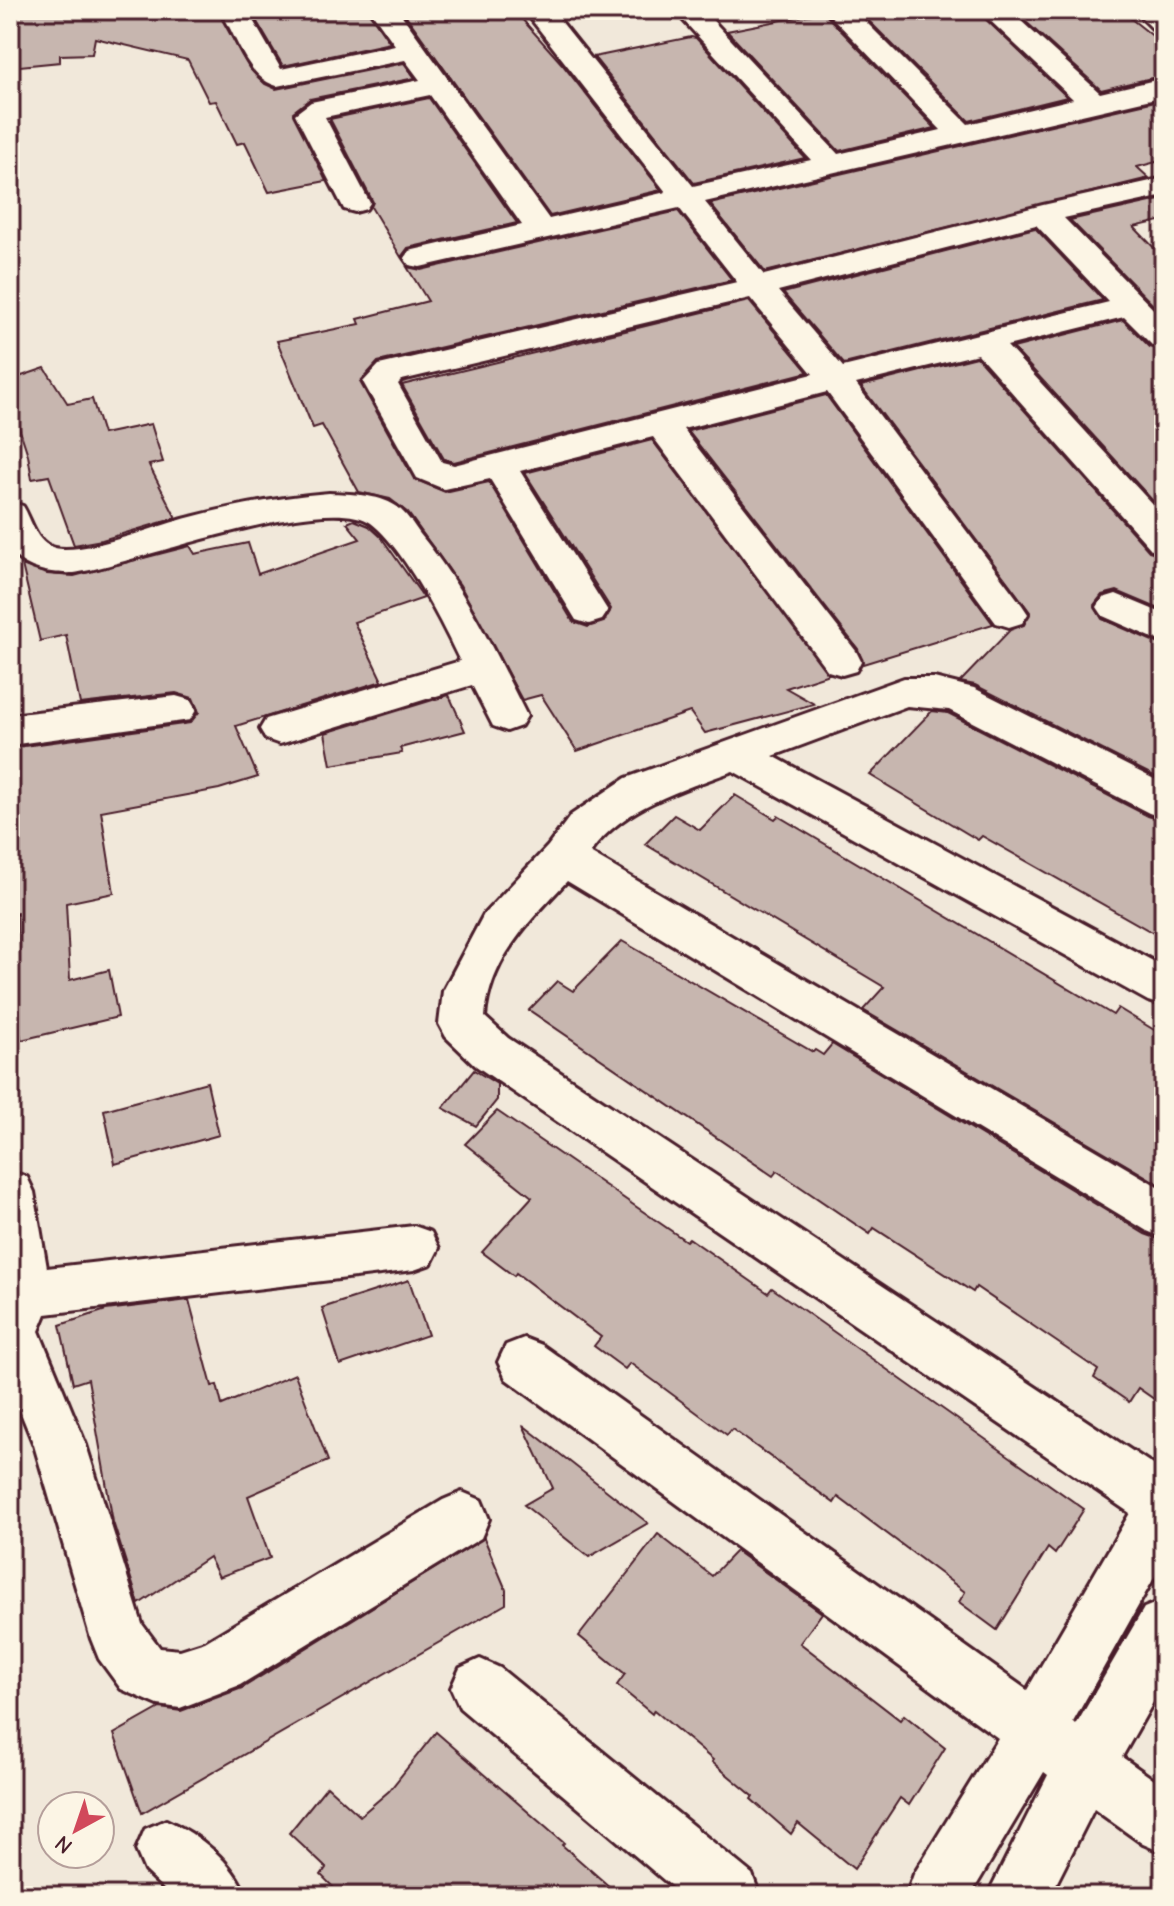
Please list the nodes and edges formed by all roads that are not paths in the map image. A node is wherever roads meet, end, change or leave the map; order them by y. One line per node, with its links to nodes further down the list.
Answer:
1 (384, 10): 9 (street)
2 (538, 10): 16 (street)
3 (688, 10): 14 (street)
4 (839, 10): 13 (street)
5 (993, 10): 12 (street)
6 (1148, 10): 8 (street)
7 (237, 15): 9 (street)
8 (1164, 24)
9 (412, 50): 10 (street)
10 (439, 85): 17 (street); 19 (street)
11 (1164, 87): 12 (street)
12 (1093, 102): 13 (street)
13 (962, 134): 14 (street)
14 (831, 164): 16 (street)
15 (1164, 187): 18 (street)
16 (687, 197): 19 (street); 21 (street)
17 (355, 203)
18 (1043, 214): 21 (street); 22 (street)
19 (541, 230): 20 (street)
20 (420, 258)
21 (757, 287): 25 (street); 27 (street)
22 (1131, 306): 23 (street); 24 (street)
23 (1164, 338)
24 (986, 343): 25 (street); 29 (street)
25 (835, 379): 26 (street); 32 (street)
26 (662, 425): 27 (street); 34 (street)
27 (499, 466): 31 (street)
28 (10, 514): 35 (street)
29 (1164, 540)
30 (1116, 607): 33 (street)
31 (589, 611)
32 (1009, 614)
33 (1164, 630)
34 (842, 661)
35 (482, 668): 37 (street); 38 (street)
36 (176, 710): 39 (street)
37 (507, 716)
38 (280, 729)
39 (10, 730)
40 (735, 754): 41 (street); 42 (street); 43 (street)
41 (1164, 802)
42 (563, 858): 45 (street); 49 (street)
43 (1164, 988)
44 (10, 1192): 47 (street)
45 (1164, 1216)
46 (414, 1248): 47 (street)
47 (17, 1323): 50 (street)
48 (524, 1362): 53 (street)
49 (1164, 1505): 53 (street)
50 (462, 1519)
51 (1164, 1628): 54 (street)
52 (480, 1688): 58 (street)
53 (1037, 1729): 54 (street); 59 (street)
54 (1086, 1764): 55 (street); 60 (street)
55 (1164, 1823)
56 (166, 1850): 57 (street)
57 (216, 1896)
58 (730, 1896)
59 (936, 1896)
60 (1017, 1896)

